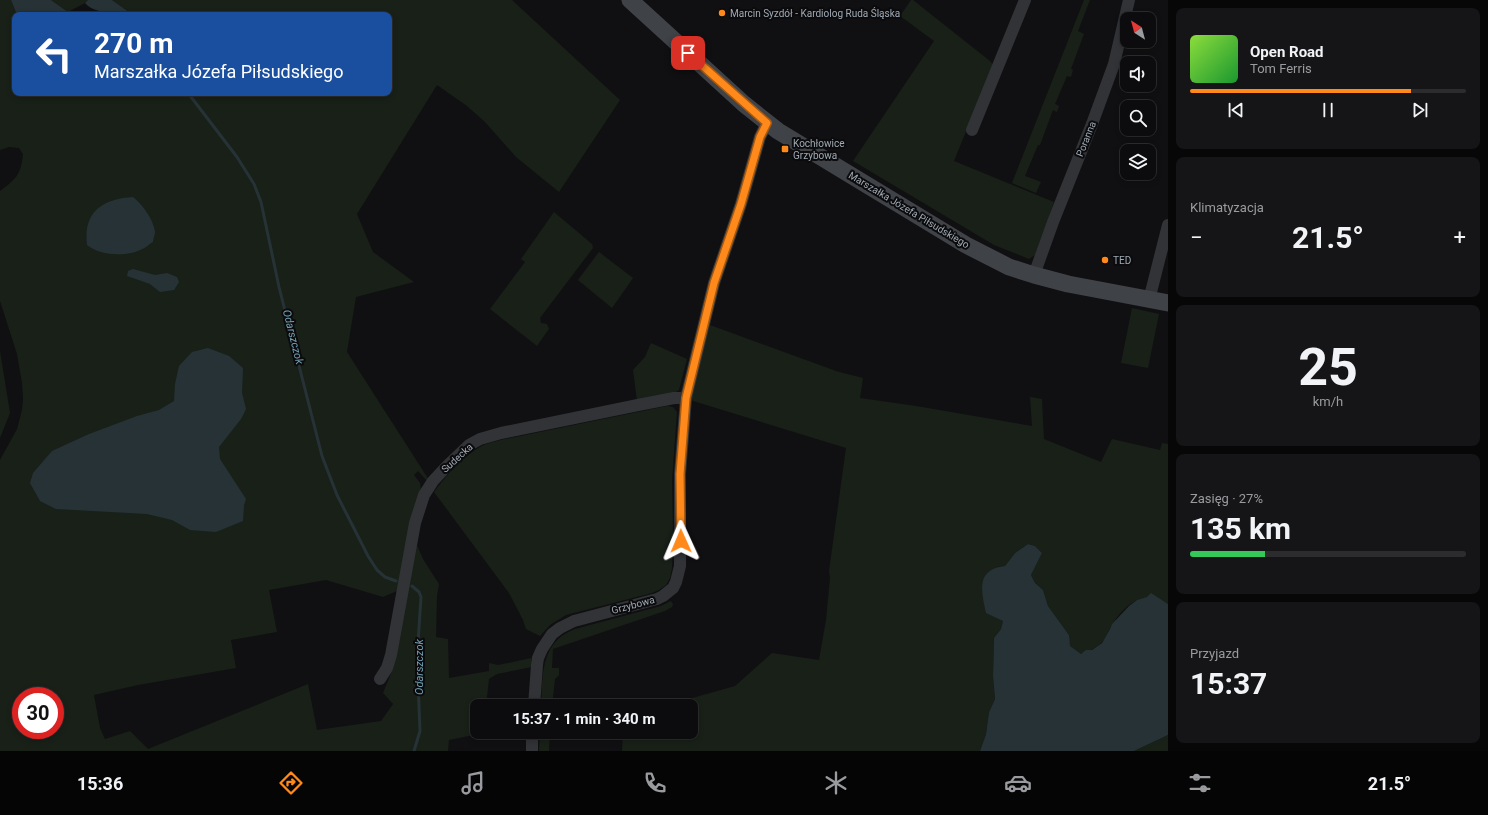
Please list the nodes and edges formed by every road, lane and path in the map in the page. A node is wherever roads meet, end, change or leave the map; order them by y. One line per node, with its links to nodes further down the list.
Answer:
1 (630, 0): 4 (street, Marszałka Józefa Piłsudskiego)
2 (1025, 0): 5 (street)
3 (1129, 0): 7 (street, Poranna)
4 (767, 123): 7 (street, Marszałka Józefa Piłsudskiego); 10 (street, Grzybowa)
5 (972, 130)
6 (1168, 225): 8 (street)
7 (1034, 275): 8 (street, Marszałka Józefa Piłsudskiego)
8 (1149, 300): 9 (street, Marszałka Józefa Piłsudskiego)
9 (1168, 303)
10 (686, 398): 11 (street, Sudecka); 12 (street, Grzybowa)
11 (380, 679)
12 (534, 699)
13 (532, 739): 14 (street)
14 (532, 751)

